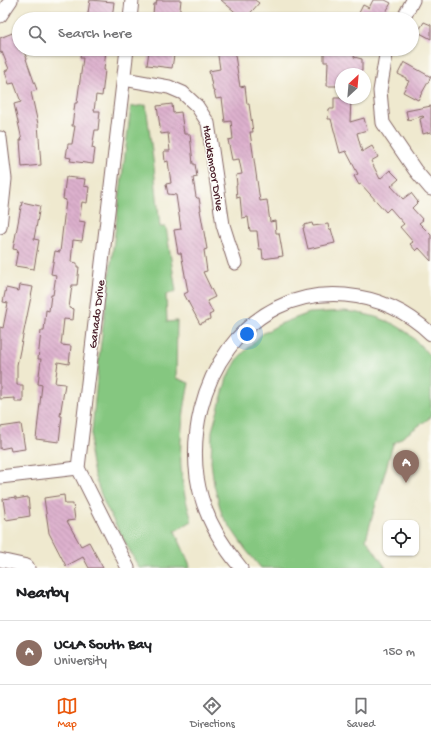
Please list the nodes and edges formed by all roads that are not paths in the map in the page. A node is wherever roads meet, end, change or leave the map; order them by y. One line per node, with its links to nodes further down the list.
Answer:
1 (11, 0): 6 (street)
2 (132, 0): 4 (street)
3 (413, 0): 5 (street)
4 (131, 12)
5 (407, 12)
6 (0, 16)
7 (126, 56): 9 (street, Ganado Drive)
8 (386, 56): 11 (street)
9 (124, 79): 13 (street, Hawksmoor Drive); 15 (street, Ganado Drive)
10 (0, 138): 12 (street)
11 (431, 189)
12 (0, 227)
13 (235, 264)
14 (431, 334): 20 (street)
15 (78, 468): 16 (street); 19 (street)
16 (0, 477)
17 (0, 560): 18 (street)
18 (28, 568)
19 (128, 568)
20 (241, 568)

